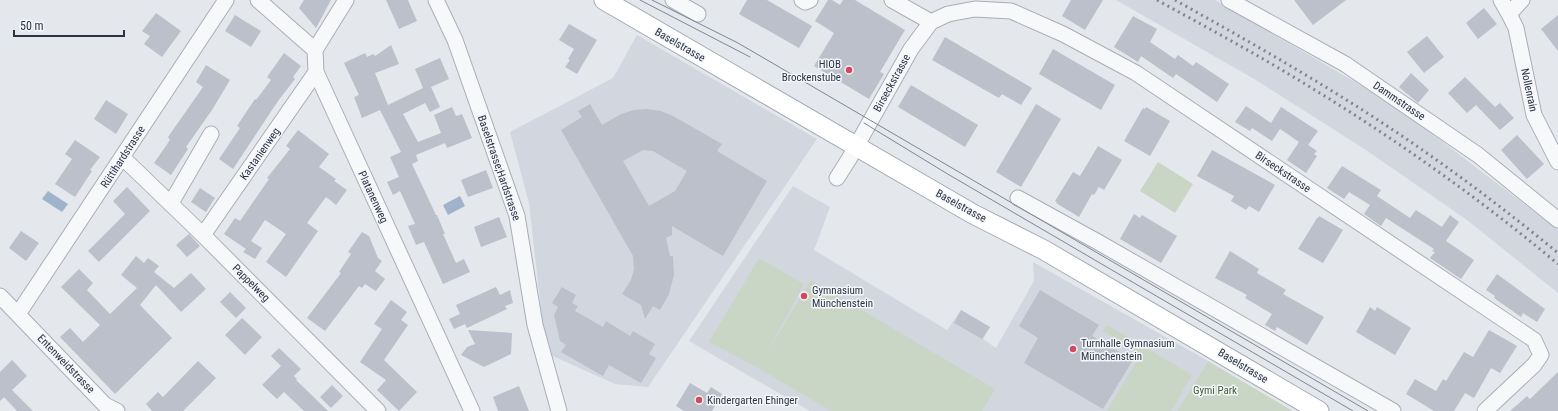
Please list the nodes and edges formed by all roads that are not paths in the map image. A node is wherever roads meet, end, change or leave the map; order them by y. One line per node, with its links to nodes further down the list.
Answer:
1 (226, 0): 20 (street, Rüttihardstrasse)
2 (258, 0): 16 (street)
3 (346, 0): 16 (street)
4 (436, 0): 32 (street, Baselstrasse;Hardstrasse)
5 (604, 0): 19 (main road, Baselstrasse)
6 (673, 0): 13 (street)
7 (802, 0): 8 (street)
8 (810, 0)
9 (892, 0): 15 (street)
10 (1229, 0): 25 (street, Dammstrasse)
11 (1501, 0): 14 (street, Nollenrain)
12 (1522, 0): 14 (street)
13 (698, 14)
14 (1509, 14): 21 (street, Nollenrain)
15 (931, 22): 19 (street, Birseckstrasse); 35 (street, Birseckstrasse)
16 (315, 50): 17 (street, Platanenweg)
17 (316, 72): 26 (street, Kastanienweg); 31 (street, Platanenweg)
18 (212, 134): 24 (street)
19 (856, 146): 22 (street, Birseckstrasse); 33 (main road, Baselstrasse)
20 (123, 158): 24 (street, Pappelweg); 28 (street, Rüttihardstrasse)
21 (1558, 162)
22 (837, 178)
23 (1018, 198): 34 (street)
24 (171, 203): 26 (street, Pappelweg)
25 (1558, 220)
26 (203, 235): 30 (street, Pappelweg)
27 (0, 296): 28 (street, Entenweidstrasse)
28 (18, 314): 29 (street, Entenweidstrasse)
29 (117, 411)
30 (378, 411)
31 (472, 411)
32 (559, 411)
33 (1320, 411)
34 (1393, 411)
35 (1485, 411)

